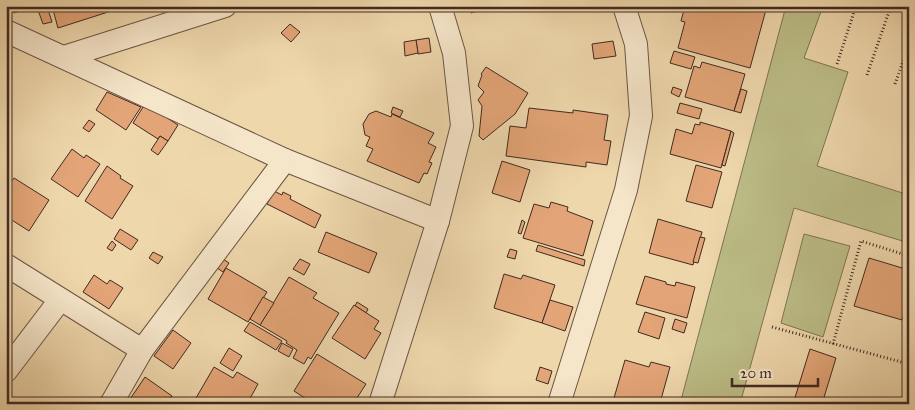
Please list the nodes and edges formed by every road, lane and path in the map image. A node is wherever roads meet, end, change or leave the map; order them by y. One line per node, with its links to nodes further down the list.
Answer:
1 (225, 6): 8 (street)
2 (440, 6): 13 (street)
3 (624, 6): 24 (street)
4 (856, 6): 9 (path)
5 (891, 6): 10 (path)
6 (6, 31): 8 (street)
7 (909, 45): 11 (path)
8 (64, 57): 12 (street)
9 (836, 64)
10 (867, 75)
11 (895, 84)
12 (285, 160): 13 (street); 19 (street)
13 (438, 221): 23 (street)
14 (909, 256): 18 (path)
15 (6, 265): 16 (street)
16 (60, 300): 19 (street); 21 (street)
17 (772, 327): 18 (path)
18 (833, 344): 20 (path)
19 (142, 350): 22 (street)
20 (909, 364)
21 (6, 370)
22 (111, 404)
23 (380, 404)
24 (559, 404)

